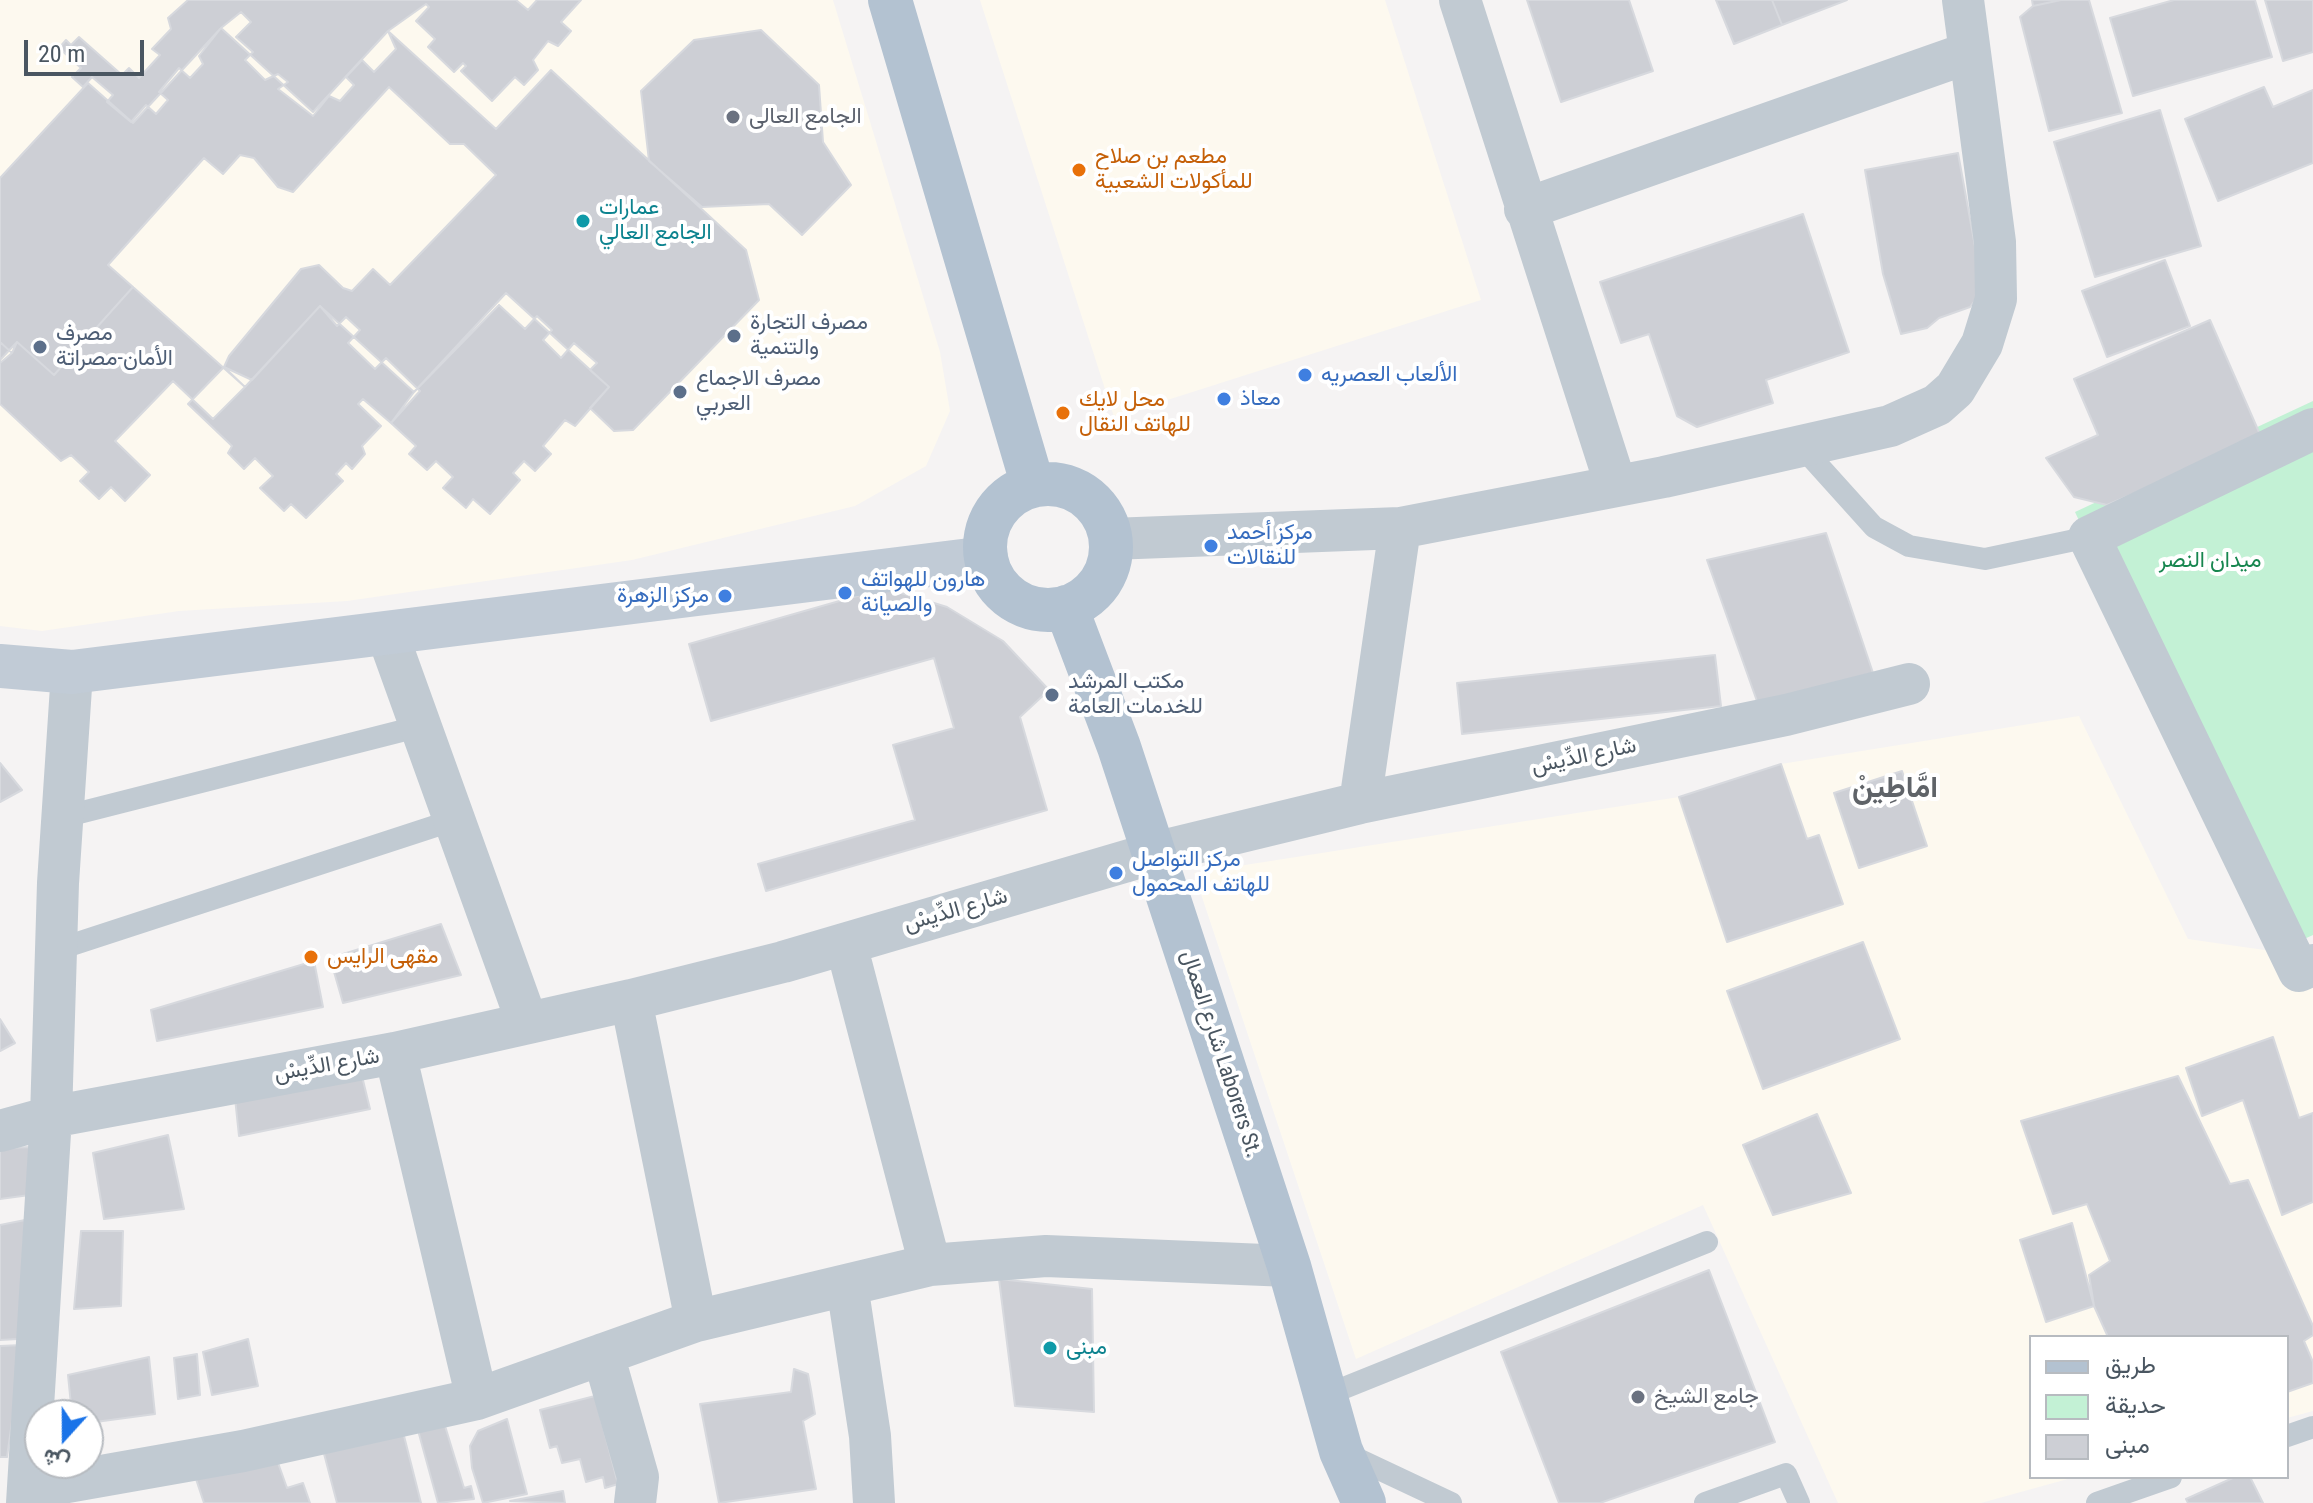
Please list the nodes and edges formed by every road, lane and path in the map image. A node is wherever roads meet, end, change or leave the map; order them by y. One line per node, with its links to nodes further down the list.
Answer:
1 (890, 0): 8 (main road)
2 (1460, 0): 5 (street)
3 (1963, 0): 4 (street)
4 (1968, 53): 5 (street); 7 (street)
5 (1525, 209): 9 (street)
6 (2313, 429): 11 (street)
7 (1801, 446): 9 (street); 11 (lane)
8 (1033, 486): 12 (main road); 13 (main road)
9 (1616, 486): 10 (street)
10 (1400, 528): 12 (street); 20 (street)
11 (2089, 537): 26 (street)
12 (1111, 539): 14 (main road)
13 (986, 558): 14 (main road); 15 (street)
14 (1066, 607): 23 (main road, شارع العمال Laborers St.)
15 (387, 633): 17 (street); 19 (street)
16 (0, 666): 17 (street)
17 (72, 672): 21 (street)
18 (1909, 684): 20 (street, شارع الدِّيسْ)
19 (421, 726): 21 (lane); 22 (street)
20 (1360, 803): 23 (street, شارع الدِّيسْ)
21 (63, 817): 25 (street)
22 (454, 820): 25 (lane); 28 (street)
23 (1154, 853): 24 (street, شارع الدِّيسْ); 34 (main road, شارع العمال Laborers St.)
24 (846, 944): 27 (street, شارع الدِّيسْ); 33 (street)
25 (56, 950): 30 (street)
26 (2313, 965)
27 (631, 1000): 28 (street, شارع الدِّيسْ); 36 (street)
28 (527, 1022): 29 (street, شارع الدِّيسْ)
29 (395, 1053): 30 (street, شارع الدِّيسْ); 39 (street)
30 (51, 1117): 31 (street, شارع الدِّيسْ); 44 (street)
31 (0, 1131)
32 (1707, 1242): 38 (lane)
33 (930, 1265): 34 (street); 35 (street)
34 (1289, 1266): 38 (main road, شارع العمال Laborers St.)
35 (847, 1285): 36 (street); 46 (street)
36 (696, 1321): 37 (street)
37 (603, 1354): 39 (street); 45 (street)
38 (1324, 1396): 42 (main road, شارع العمال Laborers St.)
39 (477, 1399): 44 (street)
40 (2313, 1427): 41 (lane)
41 (2289, 1435)
42 (1341, 1451): 47 (main road, شارع العمال Laborers St.); 48 (lane)
43 (2165, 1479): 51 (lane)
44 (28, 1496)
45 (635, 1503)
46 (874, 1503)
47 (1364, 1503)
48 (1451, 1503)
49 (1705, 1503): 50 (lane)
50 (1799, 1503)
51 (2097, 1503)

